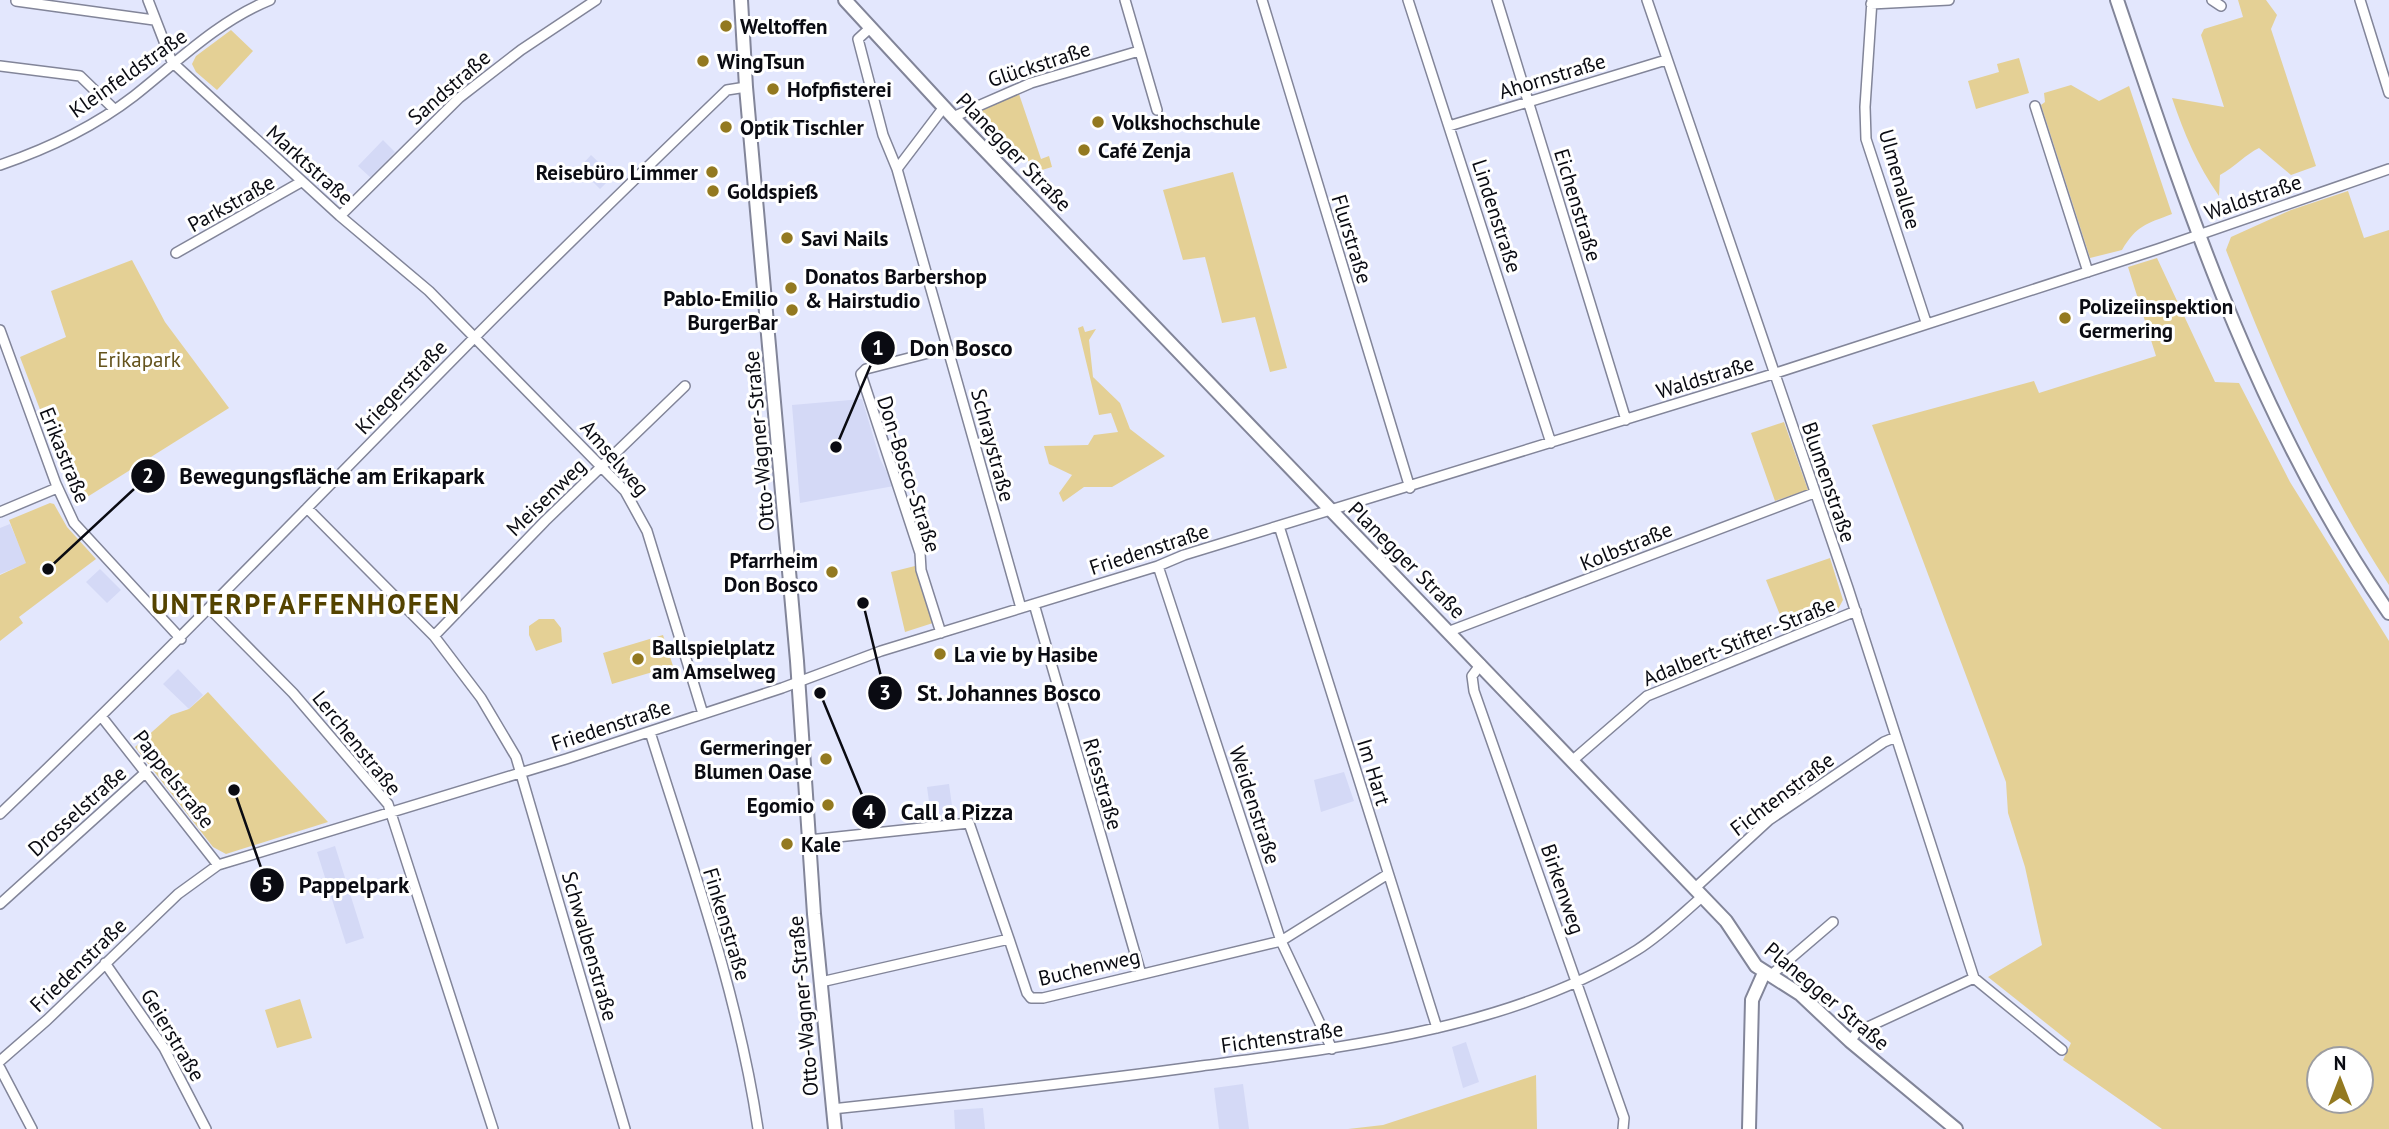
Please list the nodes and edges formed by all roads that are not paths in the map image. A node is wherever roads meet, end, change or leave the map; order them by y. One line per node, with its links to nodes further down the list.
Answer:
1 (148, 0): 16 (street, Marktstraße)
2 (270, 0): 20 (street, Kleinfeldstraße)
3 (596, 0): 34 (street, Sandstraße)
4 (741, 0): 22 (street, Otto-Wagner-Straße)
5 (845, 0): 17 (street, Planegger Straße)
6 (1125, 0): 18 (street)
7 (1262, 0): 49 (street, Flurstraße)
8 (1408, 0): 29 (street, Lindenstraße)
9 (1497, 0): 24 (street, Eichenstraße)
10 (1647, 0): 19 (street, Blumenstraße)
11 (1949, 0): 15 (street)
12 (2117, 0): 35 (street)
13 (2360, 0): 23 (street)
14 (16, 1): 16 (street)
15 (1872, 2): 38 (street, Ulmenallee)
16 (154, 20): 20 (street, Marktstraße)
17 (870, 28): 28 (street, Planegger Straße); 31 (street, Schraystraße)
18 (1139, 51): 27 (street); 28 (street, Glückstraße)
19 (1666, 60): 24 (street, Ahornstraße); 43 (street, Blumenstraße)
20 (172, 62): 26 (street, Kleinfeldstraße); 33 (street, Marktstraße)
21 (0, 66): 26 (street)
22 (746, 87): 40 (street, Kriegerstraße); 66 (street, Otto-Wagner-Straße)
23 (2389, 93)
24 (1528, 102): 29 (street, Ahornstraße); 45 (street, Eichenstraße)
25 (2035, 106): 37 (street)
26 (114, 109): 30 (street, Kleinfeldstraße)
27 (1157, 110)
28 (948, 112): 31 (street); 52 (street, Planegger Straße)
29 (1449, 126): 46 (street, Lindenstraße)
30 (0, 165)
31 (895, 166): 41 (street, Schraystraße)
32 (2389, 169): 35 (street, Waldstraße)
33 (301, 182): 34 (street, Marktstraße); 36 (street, Parkstraße)
34 (340, 216): 40 (street, Marktstraße)
35 (2198, 234): 37 (street, Waldstraße); 60 (street)
36 (176, 253)
37 (2088, 272): 38 (street, Waldstraße)
38 (1926, 322): 43 (street, Waldstraße)
39 (0, 330): 42 (street, Erikastraße)
40 (475, 336): 47 (street, Amselweg); 51 (street, Kriegerstraße)
41 (948, 348): 57 (street, Schraystraße); 62 (street, Don-Bosco-Straße)
42 (4, 354): 48 (street, Erikastraße)
43 (1773, 374): 45 (street, Waldstraße); 50 (street, Blumenstraße)
44 (685, 386): 47 (street, Meisenweg)
45 (1626, 420): 46 (street, Waldstraße)
46 (1551, 443): 49 (street, Waldstraße)
47 (603, 467): 63 (street, Meisenweg); 67 (street, Amselweg)
48 (57, 488): 53 (street); 64 (street, Erikastraße)
49 (1410, 488): 52 (street, Waldstraße)
50 (1814, 493): 59 (street, Blumenstraße); 61 (street, Kolbstraße)
51 (307, 508): 58 (street, Kriegerstraße); 63 (street, Schwalbenstraße)
52 (1331, 511): 54 (street, Friedenstraße); 61 (street, Planegger Straße)
53 (0, 512)
54 (1279, 526): 55 (street, Friedenstraße); 78 (street, Im Hart)
55 (1158, 566): 56 (street, Friedenstraße); 83 (street, Weidenstraße)
56 (1034, 604): 57 (street, Friedenstraße); 85 (street, Riesstraße)
57 (1021, 608): 62 (street, Friedenstraße)
58 (210, 609): 64 (street, Kriegerstraße); 74 (street, Lerchenstraße)
59 (1856, 611): 70 (street, Blumenstraße); 71 (street, Adalbert-Stifter-Straße)
60 (2389, 613)
61 (1450, 631): 65 (street, Planegger Straße)
62 (941, 633): 66 (street, Friedenstraße)
63 (434, 636): 73 (street, Schwalbenstraße)
64 (181, 639): 68 (street, Kriegerstraße)
65 (1481, 664): 71 (street, Planegger Straße); 89 (street, Birkenweg)
66 (799, 682): 67 (street, Friedenstraße); 76 (street, Otto-Wagner-Straße)
67 (703, 714): 69 (street, Friedenstraße)
68 (101, 716): 72 (street, Pappelstraße); 75 (street, Kriegerstraße)
69 (650, 732): 73 (street, Friedenstraße); 101 (street, Finkenstraße)
70 (1896, 737): 79 (street, Fichtenstraße); 87 (street, Blumenstraße)
71 (1573, 760): 79 (street, Planegger Straße)
72 (146, 772): 77 (street, Pappelstraße); 80 (street, Drosselstraße)
73 (522, 772): 74 (street, Friedenstraße); 100 (street, Schwalbenstraße)
74 (391, 813): 77 (street, Friedenstraße); 99 (street, Lerchenstraße)
75 (0, 814)
76 (809, 840): 82 (street); 88 (street, Otto-Wagner-Straße)
77 (218, 865): 84 (street, Friedenstraße)
78 (1388, 874): 83 (street, Buchenweg); 90 (street, Im Hart)
79 (1699, 892): 86 (street, Planegger Straße); 89 (street, Fichtenstraße)
80 (0, 904)
81 (1833, 922): 86 (street)
82 (1009, 939): 85 (street, Buchenweg); 88 (street)
83 (1281, 940): 85 (street, Buchenweg); 92 (street, Weidenstraße)
84 (105, 962): 94 (street, Friedenstraße); 98 (street, Geierstraße)
85 (1141, 974)
86 (1767, 975): 91 (street, Planegger Straße); 104 (street)
87 (1974, 978): 91 (street); 93 (street)
88 (821, 982): 96 (street, Otto-Wagner-Straße)
89 (1577, 982): 90 (street, Fichtenstraße); 103 (street, Birkenweg)
90 (1437, 1028): 92 (street, Fichtenstraße)
91 (1850, 1041): 105 (street, Planegger Straße)
92 (1332, 1049): 96 (street, Fichtenstraße)
93 (2062, 1050)
94 (0, 1061)
95 (0, 1068): 97 (street)
96 (832, 1109): 102 (street, Otto-Wagner-Straße)
97 (32, 1129)
98 (206, 1129)
99 (493, 1129)
100 (625, 1129)
101 (758, 1129)
102 (835, 1129)
103 (1623, 1129)
104 (1749, 1129)
105 (1956, 1129)

